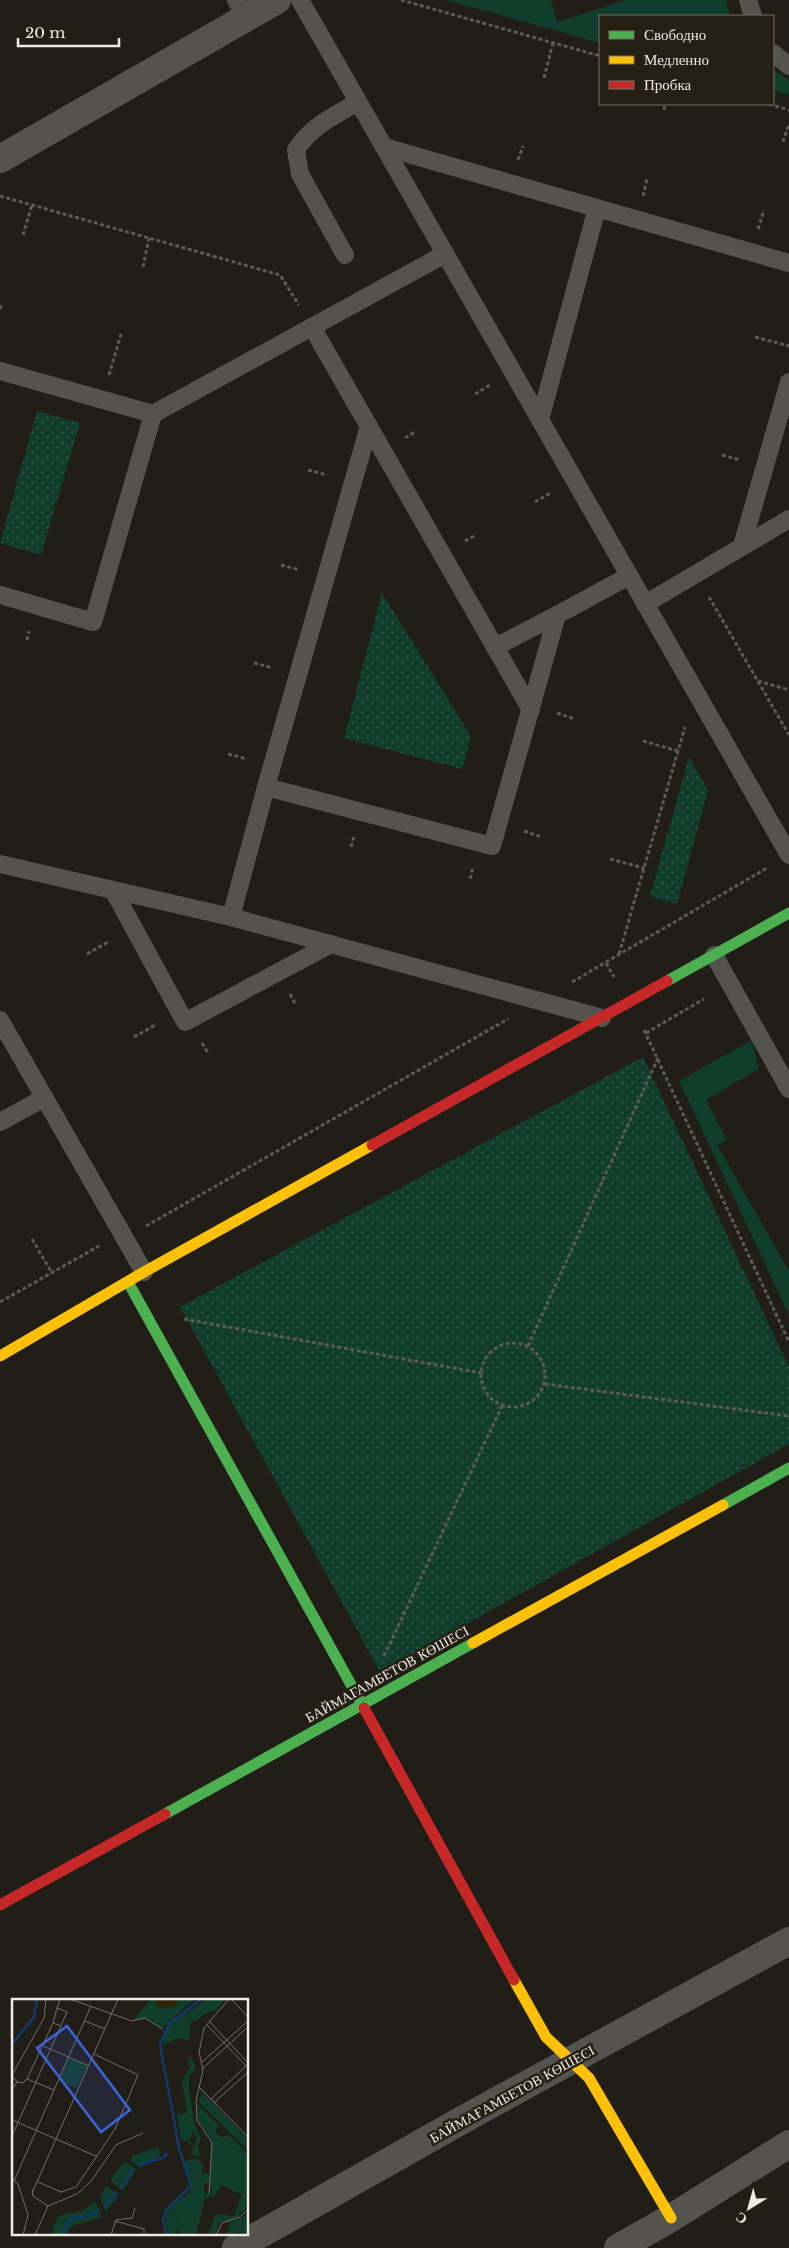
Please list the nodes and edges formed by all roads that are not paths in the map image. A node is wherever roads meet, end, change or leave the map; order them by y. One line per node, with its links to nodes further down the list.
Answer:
1 (276, 0): 4 (street)
2 (300, 0): 8 (lane)
3 (748, 0): 5 (lane)
4 (241, 9): 10 (street)
5 (753, 15)
6 (774, 54): 7 (lane)
7 (789, 66)
8 (358, 102): 9 (lane); 13 (lane)
9 (384, 147): 11 (lane); 12 (lane)
10 (0, 159)
11 (597, 208): 14 (lane); 19 (lane)
12 (445, 254): 15 (lane); 19 (lane)
13 (345, 255)
14 (789, 263)
15 (312, 327): 18 (lane); 20 (lane)
16 (0, 371): 18 (lane)
17 (789, 382): 22 (lane)
18 (153, 414): 24 (lane)
19 (540, 420): 23 (lane)
20 (369, 426): 27 (lane); 29 (lane)
21 (789, 519): 22 (lane)
22 (742, 546): 25 (lane)
23 (629, 576): 25 (lane); 26 (lane)
24 (0, 595)
25 (645, 604): 30 (lane)
26 (557, 615): 27 (lane); 28 (lane)
27 (495, 647): 28 (lane)
28 (531, 710): 29 (lane)
29 (266, 787): 34 (lane)
30 (789, 855)
31 (0, 864): 32 (lane)
32 (113, 890): 34 (lane); 35 (lane)
33 (789, 913): 36 (street)
34 (231, 917): 35 (lane)
35 (331, 944): 37 (lane)
36 (714, 955): 37 (street); 39 (lane)
37 (602, 1018): 42 (street)
38 (0, 1020): 40 (lane)
39 (789, 1089)
40 (44, 1098): 41 (lane); 42 (lane)
41 (0, 1122)
42 (144, 1272): 43 (street)
43 (128, 1282): 44 (street); 46 (street)
44 (0, 1356)
45 (789, 1468): 46 (street, БАЙМАГАМБЕТОВ КӨШЕСІ)
46 (363, 1705): 47 (street, БАЙМАГАМБЕТОВ КӨШЕСІ); 49 (street)
47 (0, 1906)
48 (789, 1941): 49 (street, БАЙМАҒАМБЕТОВ КӨШЕСІ)
49 (571, 2062): 51 (street); 52 (street, БАЙМАҒАМБЕТОВ КӨШЕСІ)
50 (789, 2144): 51 (street)
51 (671, 2218): 53 (street)
52 (236, 2248)
53 (618, 2248)

